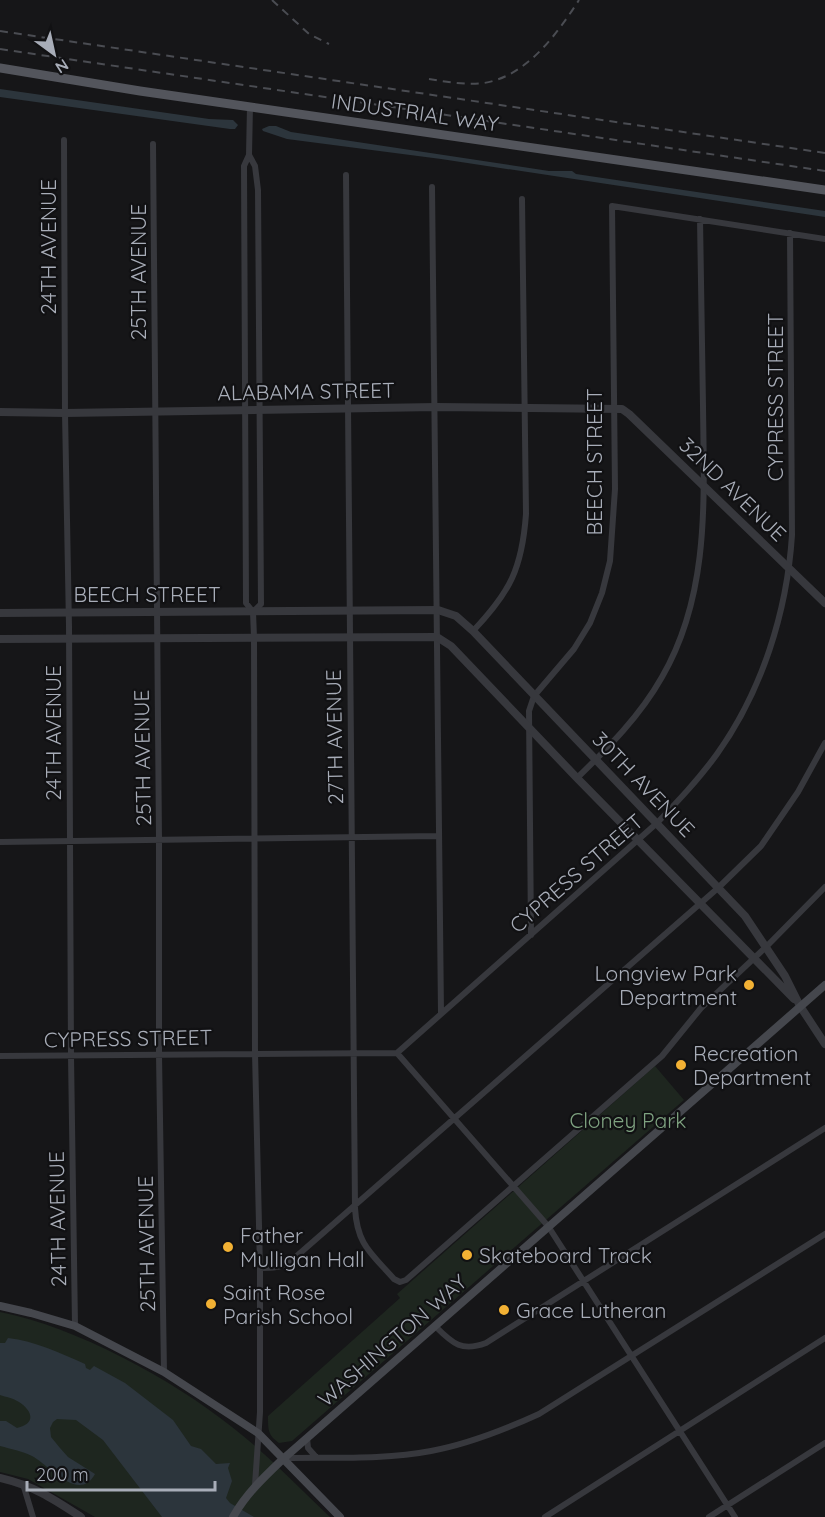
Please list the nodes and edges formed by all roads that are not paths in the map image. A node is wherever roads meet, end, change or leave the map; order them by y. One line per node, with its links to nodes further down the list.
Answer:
1 (0, 68): 2 (main road, INDUSTRIAL WAY)
2 (250, 106): 5 (street); 8 (main road, INDUSTRIAL WAY)
3 (64, 140): 21 (street, 24TH AVENUE)
4 (153, 144): 19 (street, 25TH AVENUE)
5 (249, 155): 16 (street); 17 (street)
6 (346, 175): 18 (street, 27TH AVENUE)
7 (432, 187): 13 (street)
8 (825, 190)
9 (522, 199): 14 (street)
10 (700, 219): 11 (street); 15 (street, BEECH STREET); 22 (street)
11 (790, 233): 12 (street); 23 (street, CYPRESS STREET)
12 (825, 238)
13 (436, 407): 14 (street, ALABAMA STREET); 18 (street, ALABAMA STREET); 25 (street)
14 (525, 408): 15 (street, ALABAMA STREET); 31 (street)
15 (613, 408): 22 (street, 32ND AVENUE); 38 (street, BEECH STREET)
16 (244, 409): 17 (street, ALABAMA STREET); 19 (street, ALABAMA STREET); 28 (street)
17 (259, 409): 18 (street, ALABAMA STREET); 28 (street)
18 (348, 409): 26 (street, 27TH AVENUE)
19 (155, 411): 21 (street, ALABAMA STREET); 30 (street, 25TH AVENUE)
20 (0, 412): 21 (street, ALABAMA STREET)
21 (64, 413): 27 (street, 24TH AVENUE)
22 (703, 486): 23 (street, 32ND AVENUE); 41 (street)
23 (790, 569): 24 (street, 32ND AVENUE); 43 (street, CYPRESS STREET)
24 (825, 603)
25 (438, 610): 26 (street, BEECH STREET); 31 (street, 30TH AVENUE); 34 (street)
26 (349, 611): 28 (street, BEECH STREET); 32 (street, 27TH AVENUE)
27 (69, 612): 29 (street, BEECH STREET); 30 (street, BEECH STREET); 37 (street, 24TH AVENUE)
28 (253, 612): 30 (street, BEECH STREET); 33 (street)
29 (0, 613)
30 (157, 613): 35 (street, 25TH AVENUE)
31 (473, 631): 38 (street, 30TH AVENUE)
32 (349, 636): 33 (street, BEECH STREET); 34 (street, BEECH STREET); 45 (street, 27TH AVENUE)
33 (254, 637): 35 (street, BEECH STREET); 46 (street)
34 (437, 637): 39 (street, 30TH AVENUE); 44 (street)
35 (158, 638): 37 (street, BEECH STREET); 47 (street, 25TH AVENUE)
36 (0, 639): 37 (street, BEECH STREET)
37 (69, 639): 48 (street, 24TH AVENUE)
38 (534, 696): 39 (street); 41 (street, 30TH AVENUE)
39 (529, 728): 42 (street, 30TH AVENUE); 54 (street)
40 (825, 743): 52 (street)
41 (595, 760): 42 (street); 43 (street, 30TH AVENUE)
42 (577, 778): 49 (street, 30TH AVENUE)
43 (657, 823): 49 (street, CYPRESS STREET); 52 (street, 30TH AVENUE)
44 (438, 836): 45 (street); 59 (street)
45 (351, 838): 46 (street); 62 (street, 27TH AVENUE)
46 (255, 839): 47 (street); 61 (street)
47 (159, 840): 48 (street); 64 (street, 25TH AVENUE)
48 (70, 841): 50 (street); 66 (street, 24TH AVENUE)
49 (639, 841): 53 (street, 30TH AVENUE); 54 (street, CYPRESS STREET)
50 (0, 842)
51 (825, 887): 55 (street)
52 (718, 888): 53 (street); 55 (street, 30TH AVENUE)
53 (700, 904): 56 (street, 30TH AVENUE); 67 (street)
54 (531, 935): 59 (street, CYPRESS STREET)
55 (766, 947): 56 (street); 58 (street, 30TH AVENUE)
56 (755, 958): 58 (street, 30TH AVENUE); 69 (street)
57 (825, 985): 58 (main road, WASHINGTON WAY)
58 (801, 1006): 60 (street, 30TH AVENUE); 71 (main road, WASHINGTON WAY)
59 (441, 1013): 63 (street, CYPRESS STREET)
60 (825, 1044)
61 (255, 1053): 62 (street, CYPRESS STREET); 64 (street, CYPRESS STREET); 73 (street)
62 (353, 1053): 63 (street, CYPRESS STREET); 70 (street, 27TH AVENUE)
63 (396, 1053): 67 (street)
64 (159, 1055): 66 (street, CYPRESS STREET); 80 (street, 25TH AVENUE)
65 (0, 1056): 66 (street, CYPRESS STREET)
66 (71, 1056): 76 (street, 24TH AVENUE)
67 (454, 1119): 69 (street); 70 (street)
68 (825, 1128): 74 (street)
69 (513, 1186): 70 (street, 27TH AVENUE); 71 (street)
70 (355, 1208): 73 (street)
71 (548, 1226): 74 (street); 77 (main road, WASHINGTON WAY)
72 (825, 1234): 79 (street)
73 (260, 1268): 82 (street)
74 (584, 1283): 77 (street); 79 (street)
75 (0, 1306): 76 (main road)
76 (75, 1326): 80 (main road)
77 (436, 1327): 83 (main road, WASHINGTON WAY)
78 (825, 1338): 81 (street)
79 (632, 1357): 81 (street); 85 (street)
80 (164, 1372): 82 (main road)
81 (680, 1431): 90 (street); 95 (street)
82 (258, 1433): 86 (main road); 89 (street)
83 (307, 1438): 85 (street); 86 (main road, WASHINGTON WAY)
84 (825, 1443): 90 (street)
85 (316, 1457): 86 (street)
86 (284, 1458): 89 (main road, WASHINGTON WAY); 94 (main road)
87 (0, 1478): 88 (street)
88 (23, 1483): 91 (street); 92 (street)
89 (255, 1485): 93 (main road, WASHINGTON WAY)
90 (728, 1505): 96 (street); 97 (street)
91 (33, 1517)
92 (81, 1517)
93 (234, 1517)
94 (340, 1517)
95 (545, 1517)
96 (709, 1517)
97 (735, 1517)

